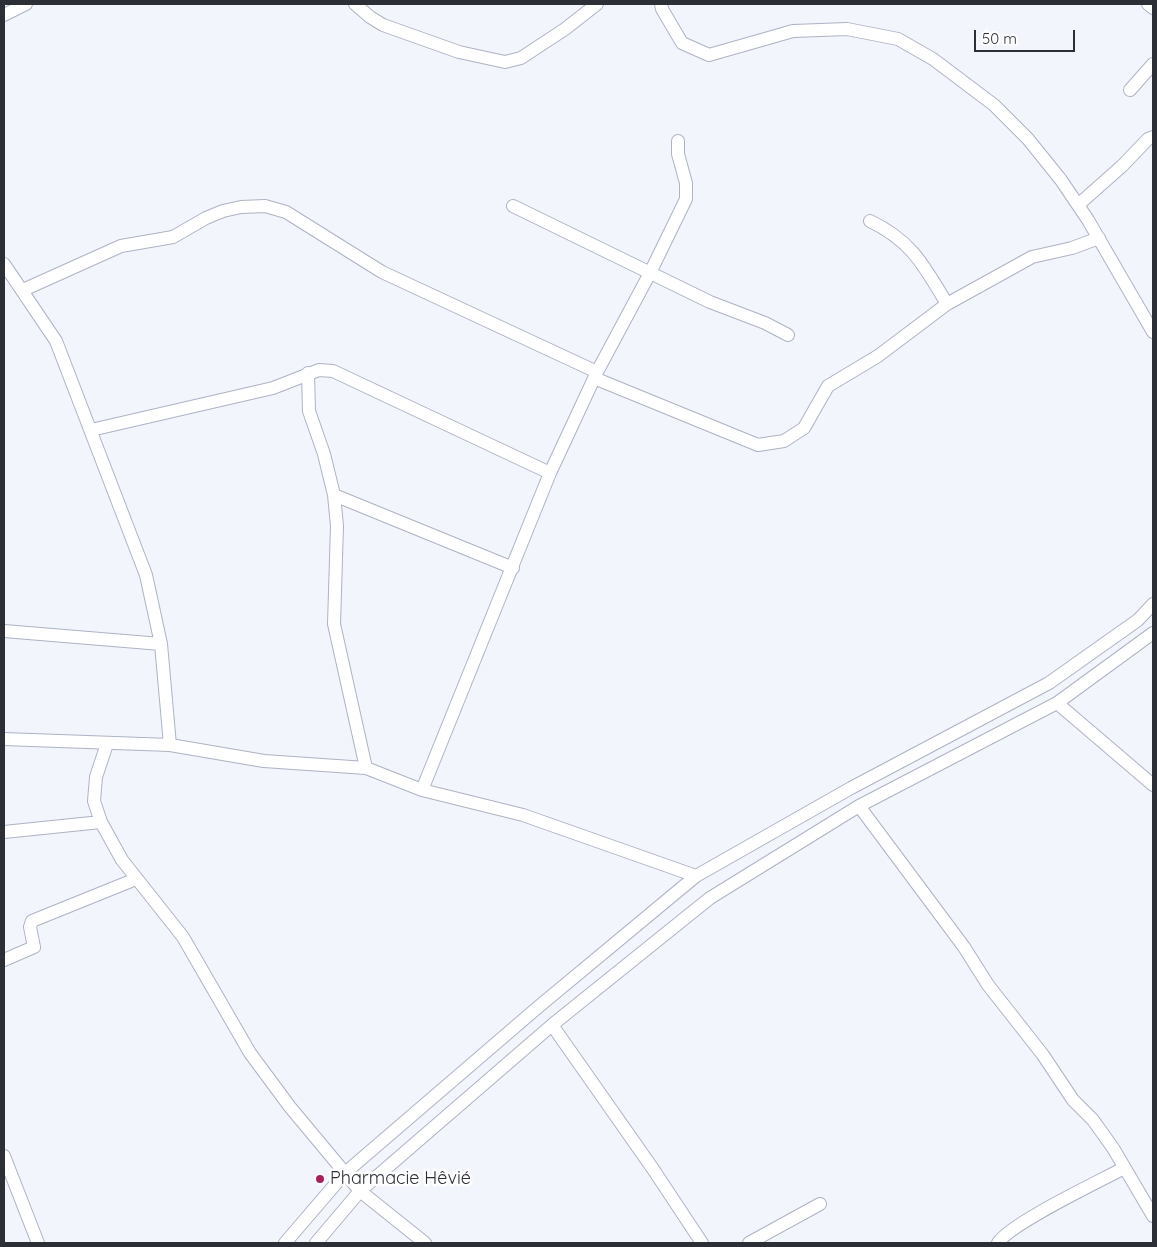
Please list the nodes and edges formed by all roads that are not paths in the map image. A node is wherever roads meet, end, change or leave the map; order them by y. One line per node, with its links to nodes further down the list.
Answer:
1 (26, 4): 7 (street)
2 (355, 4): 3 (street)
3 (597, 4)
4 (661, 4): 12 (street)
5 (1148, 4): 6 (street)
6 (1153, 8)
7 (4, 15)
8 (1153, 64): 9 (street)
9 (1130, 90)
10 (1153, 137): 12 (street)
11 (678, 141): 17 (street)
12 (1078, 204): 15 (street)
13 (513, 206): 17 (street)
14 (870, 221): 19 (street)
15 (1099, 238): 19 (street); 20 (street)
16 (4, 264): 18 (street)
17 (650, 273): 21 (street); 23 (street)
18 (23, 290): 23 (street); 24 (street)
19 (947, 304): 23 (street)
20 (1153, 332)
21 (788, 335)
22 (308, 373): 24 (street); 25 (street); 26 (street)
23 (596, 375): 25 (street)
24 (91, 430): 31 (street)
25 (550, 473): 27 (street)
26 (334, 495): 27 (street); 36 (street)
27 (513, 568): 38 (street)
28 (1153, 604): 42 (street)
29 (4, 631): 31 (street)
30 (1152, 636): 32 (street)
31 (161, 644): 35 (street)
32 (1057, 703): 37 (street); 39 (street)
33 (4, 739): 34 (street)
34 (107, 744): 35 (street); 40 (street)
35 (170, 745): 36 (street)
36 (366, 768): 38 (street)
37 (1153, 785)
38 (422, 790): 42 (street)
39 (858, 806): 45 (street); 47 (street)
40 (101, 822): 41 (street); 43 (street)
41 (4, 832)
42 (696, 876): 48 (street)
43 (136, 879): 44 (street); 48 (street)
44 (4, 960)
45 (552, 1025): 49 (street); 56 (street)
46 (4, 1156): 52 (street)
47 (1124, 1168): 51 (street); 58 (street)
48 (344, 1173): 49 (street); 53 (street)
49 (360, 1191): 54 (street); 55 (street)
50 (820, 1204): 57 (street)
51 (1153, 1216)
52 (38, 1243)
53 (285, 1243)
54 (316, 1243)
55 (425, 1243)
56 (702, 1243)
57 (749, 1243)
58 (998, 1243)

